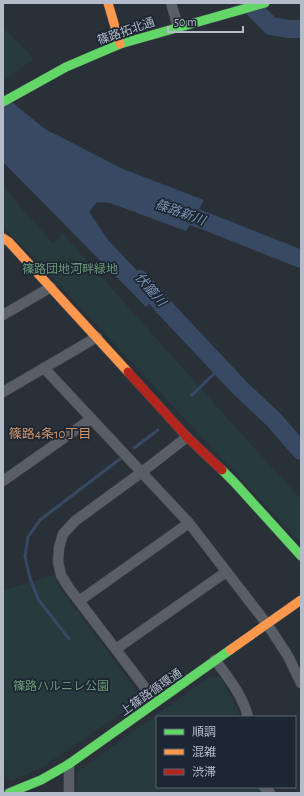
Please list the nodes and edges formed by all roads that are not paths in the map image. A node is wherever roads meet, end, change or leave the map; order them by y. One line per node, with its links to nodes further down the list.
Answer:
1 (108, 3): 5 (street)
2 (170, 3): 4 (street)
3 (265, 3): 4 (street, 篠路拓北通)
4 (178, 27): 5 (street, 篠路拓北通)
5 (120, 44): 6 (street, 篠路拓北通)
6 (3, 102)
7 (3, 238): 8 (street)
8 (51, 287): 9 (street); 10 (street)
9 (3, 315)
10 (97, 337): 11 (street); 14 (street)
11 (44, 368): 12 (street); 13 (street)
12 (3, 392)
13 (91, 419): 15 (street); 16 (street)
14 (187, 437): 15 (street); 18 (street)
15 (142, 472): 17 (street); 21 (street)
16 (3, 481)
17 (189, 523): 19 (street); 21 (street)
18 (301, 556)
19 (226, 572): 22 (street); 23 (street)
20 (301, 600): 22 (street, 上篠路循環通)
21 (79, 601): 23 (street)
22 (267, 624): 24 (street, 上篠路循環通); 25 (street)
23 (116, 649): 26 (street)
24 (215, 660): 26 (street, 上篠路循環通); 27 (street)
25 (301, 682)
26 (156, 702): 28 (street, 上篠路循環通)
27 (248, 716)
28 (69, 764): 29 (street, 上篠路循環通); 30 (street)
29 (9, 793)
30 (69, 793)

